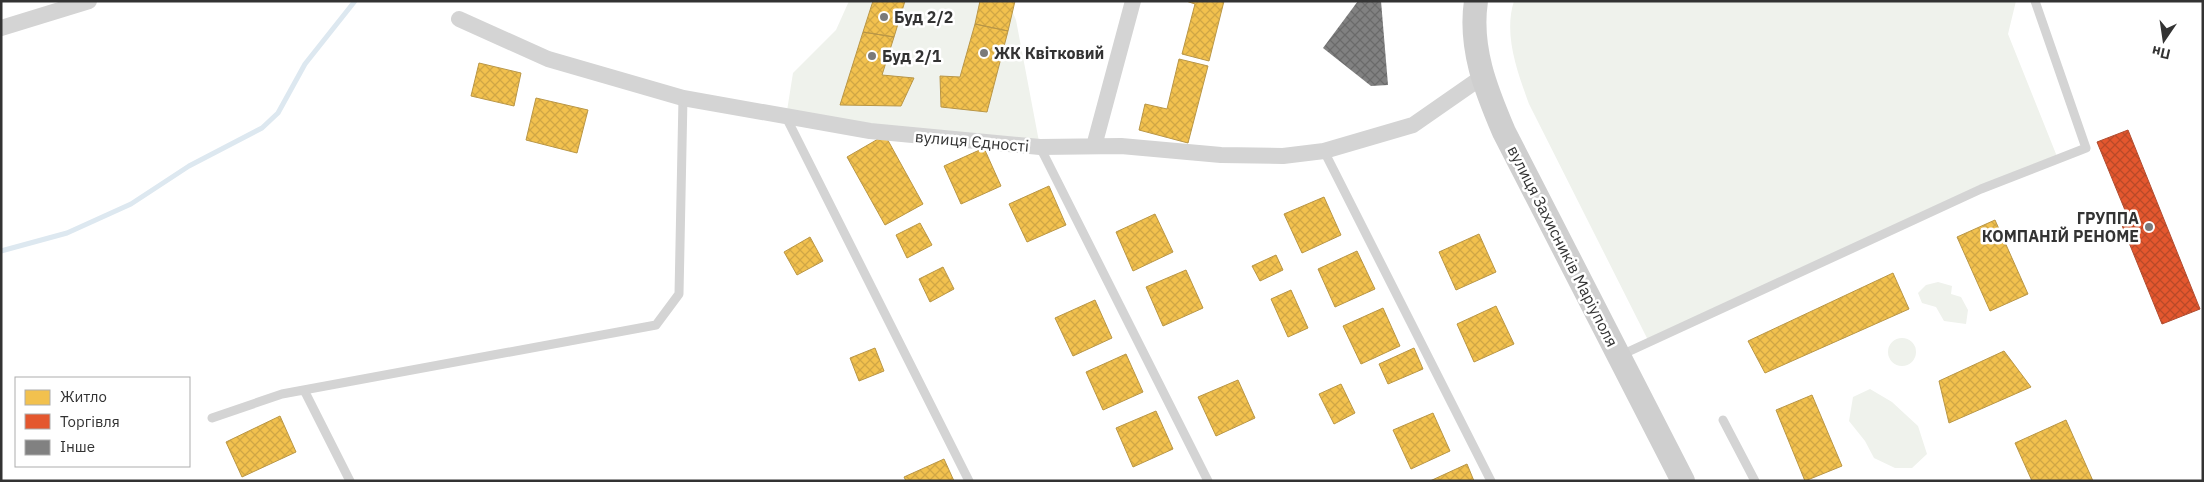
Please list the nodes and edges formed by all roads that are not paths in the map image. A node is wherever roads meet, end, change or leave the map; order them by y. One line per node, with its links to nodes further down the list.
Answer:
1 (89, 1): 6 (street)
2 (1133, 1): 10 (street)
3 (1476, 1): 7 (main road, вулиця Захисників Маріуполя)
4 (2035, 1): 13 (lane)
5 (460, 19): 8 (street, вулиця Єдності)
6 (1, 28)
7 (1482, 77): 12 (street, вулиця Єдності); 13 (main road, вулиця Захисників Маріуполя)
8 (683, 98): 9 (street, вулиця Єдності); 14 (lane)
9 (786, 118): 11 (street, вулиця Єдності); 18 (lane)
10 (1094, 146): 11 (street, вулиця Єдності); 12 (street, вулиця Єдності)
11 (1040, 148): 19 (lane)
12 (1324, 151): 20 (lane)
13 (1619, 356): 21 (main road, вулиця Захисників Маріуполя)
14 (304, 390): 15 (lane); 17 (lane)
15 (212, 418)
16 (1723, 420): 22 (lane)
17 (350, 481)
18 (969, 481)
19 (1208, 481)
20 (1490, 481)
21 (1683, 481)
22 (1755, 481)

